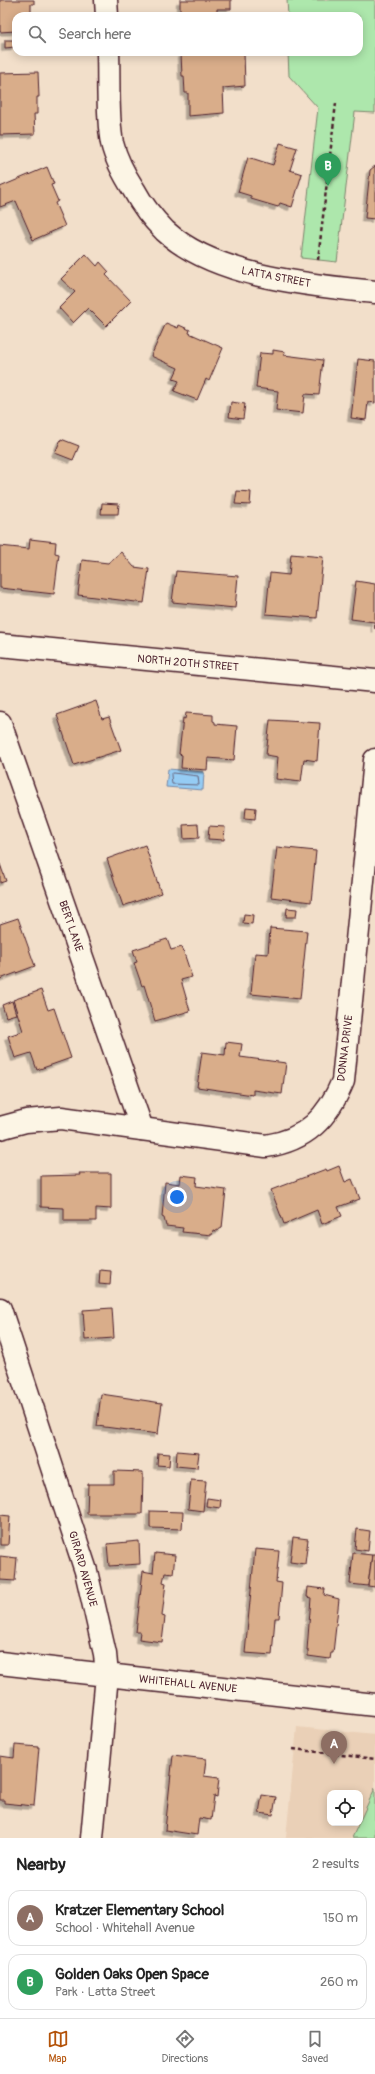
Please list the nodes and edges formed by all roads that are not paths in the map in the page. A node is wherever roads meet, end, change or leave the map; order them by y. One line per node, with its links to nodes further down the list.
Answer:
1 (106, 0): 2 (street)
2 (107, 12)
3 (108, 56): 4 (street, LATTA STREET)
4 (375, 292)
5 (0, 645): 6 (street, NORTH 20TH STREET)
6 (375, 681)
7 (0, 723): 10 (street, BERT LANE)
8 (375, 760): 10 (street, DONNA DRIVE)
9 (0, 1128): 10 (street, DONNA DRIVE)
10 (142, 1128)
11 (0, 1309): 12 (street, GIRARD AVENUE)
12 (5, 1338): 14 (street, GIRARD AVENUE)
13 (0, 1663): 14 (street, WHITEHALL AVENUE)
14 (107, 1675): 15 (street, WHITEHALL AVENUE); 16 (street, GIRARD AVENUE)
15 (375, 1705)
16 (92, 1838)

